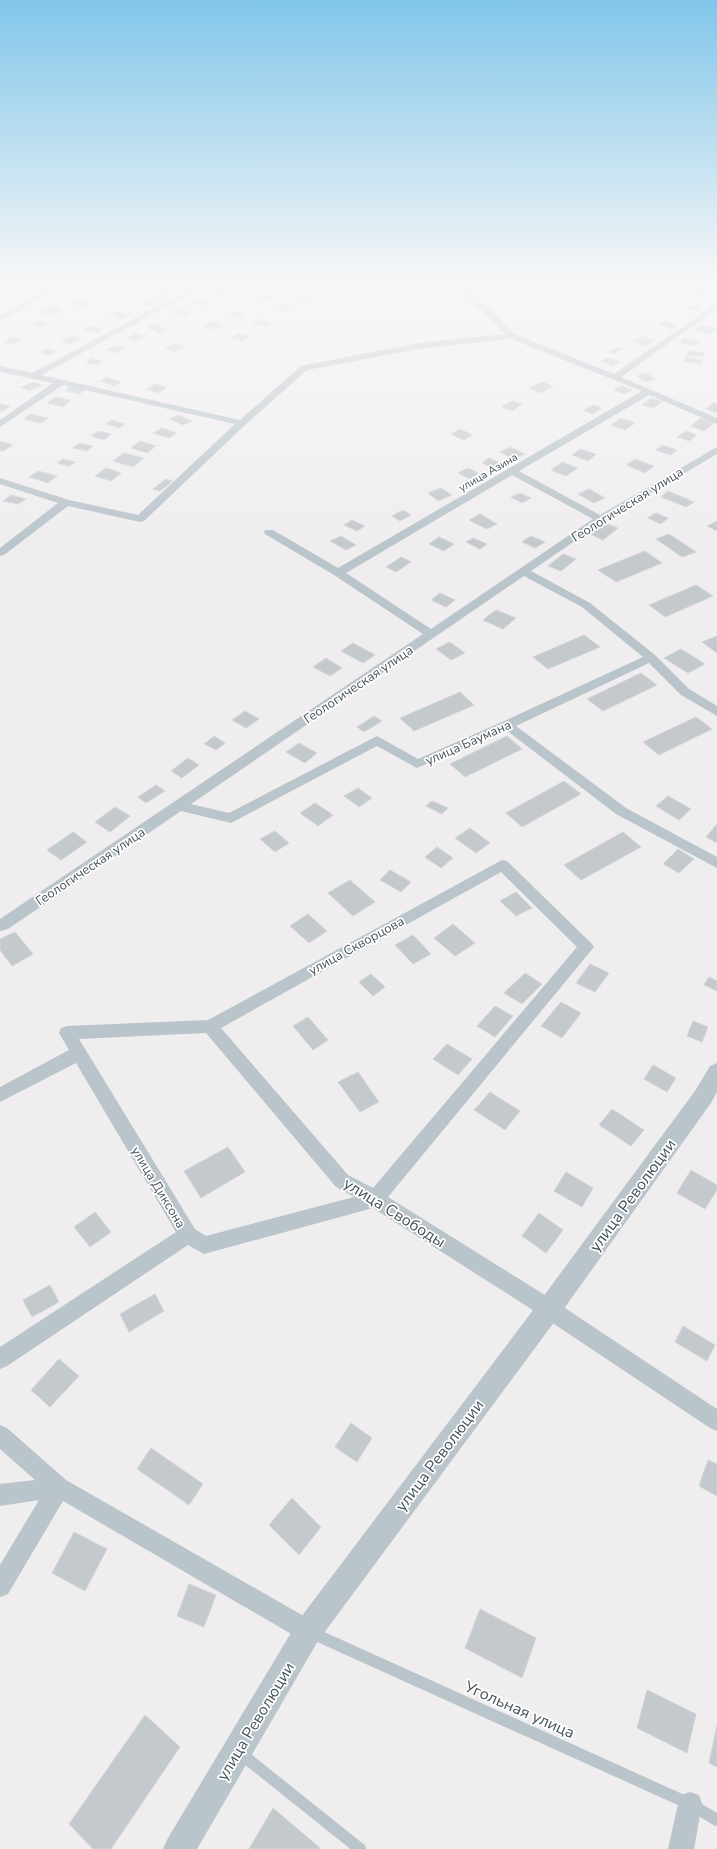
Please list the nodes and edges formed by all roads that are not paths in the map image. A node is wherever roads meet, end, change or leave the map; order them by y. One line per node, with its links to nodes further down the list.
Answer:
1 (11, 371): 6 (street)
2 (42, 371): 6 (street)
3 (300, 371): 11 (street)
4 (601, 371): 7 (street)
5 (623, 371): 7 (street)
6 (33, 376): 8 (street)
7 (615, 377): 9 (street)
8 (61, 382): 11 (street); 12 (street)
9 (649, 391): 10 (street); 14 (street, улица Азина)
10 (717, 421)
11 (242, 423): 16 (street)
12 (0, 424)
13 (717, 450): 17 (street, Геологическая улица)
14 (512, 472): 17 (street); 21 (street, улица Азина)
15 (0, 481): 16 (street)
16 (66, 502): 19 (street)
17 (600, 519): 20 (street, Геологическая улица)
18 (269, 532): 21 (street)
19 (0, 553)
20 (523, 571): 22 (street, Геологическая улица); 23 (street)
21 (338, 573): 22 (street)
22 (431, 634): 26 (street, Геологическая улица)
23 (651, 658): 24 (street); 25 (street, улица Баумана)
24 (717, 712)
25 (507, 725): 26 (street, улица Баумана); 27 (street)
26 (179, 806): 28 (street, Геологическая улица)
27 (717, 863)
28 (1, 925)
29 (210, 1026): 30 (street, улица Диксона); 33 (street, улица Свободы); 33 (street, улица Скворцова)
30 (79, 1053): 32 (street); 34 (street, улица Диксона)
31 (717, 1072): 35 (street, улица Революции)
32 (0, 1095)
33 (375, 1199): 34 (street, улица Диксона); 35 (street, улица Свободы)
34 (188, 1235): 36 (street)
35 (549, 1310): 37 (street, улица Свободы); 42 (street, улица Революции)
36 (0, 1359)
37 (717, 1421)
38 (0, 1435): 39 (street)
39 (59, 1488): 40 (street); 41 (street); 42 (street)
40 (0, 1495)
41 (0, 1586)
42 (308, 1631): 44 (lane, Угольная улица); 46 (street, улица Революции)
43 (245, 1757): 47 (lane)
44 (690, 1804): 45 (lane, Угольная улица); 48 (street)
45 (717, 1820)
46 (179, 1849)
47 (360, 1849)
48 (681, 1849)

